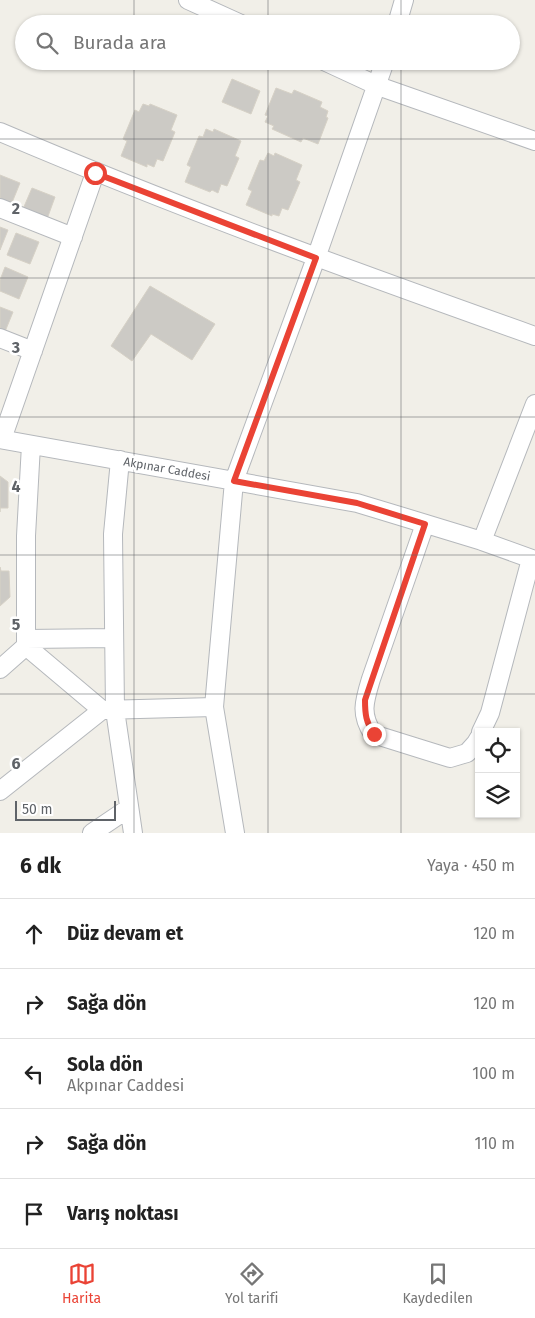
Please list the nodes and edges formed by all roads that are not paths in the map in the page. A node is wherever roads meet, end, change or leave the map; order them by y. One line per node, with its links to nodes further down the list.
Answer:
1 (188, 0): 3 (street)
2 (404, 0): 4 (street)
3 (221, 15)
4 (400, 15)
5 (343, 70): 7 (street)
6 (382, 70): 7 (street)
7 (378, 86): 9 (street); 13 (street)
8 (0, 132): 10 (street)
9 (535, 141)
10 (95, 173): 12 (street); 13 (street)
11 (0, 208): 12 (street)
12 (73, 237): 16 (street)
13 (316, 258): 14 (street); 21 (street)
14 (535, 336)
15 (0, 338): 16 (street)
16 (33, 351): 18 (street)
17 (535, 404): 23 (street)
18 (1, 439): 19 (street, Akpınar Caddesi)
19 (31, 445): 20 (street, Akpınar Caddesi); 26 (street)
20 (120, 460): 21 (street, Akpınar Caddesi); 25 (street)
21 (234, 481): 22 (street, Akpınar Caddesi); 28 (street)
22 (425, 524): 23 (street, Akpınar Caddesi); 31 (street)
23 (482, 541): 24 (street, Akpınar Caddesi)
24 (533, 560): 30 (street)
25 (114, 638): 26 (street); 29 (street)
26 (26, 642): 27 (street); 29 (street)
27 (1, 668)
28 (214, 707): 29 (street); 36 (street)
29 (108, 710): 32 (street); 33 (street)
30 (484, 728)
31 (475, 744)
32 (0, 791)
33 (130, 808): 34 (street); 35 (street)
34 (92, 833)
35 (133, 833)
36 (235, 833)

